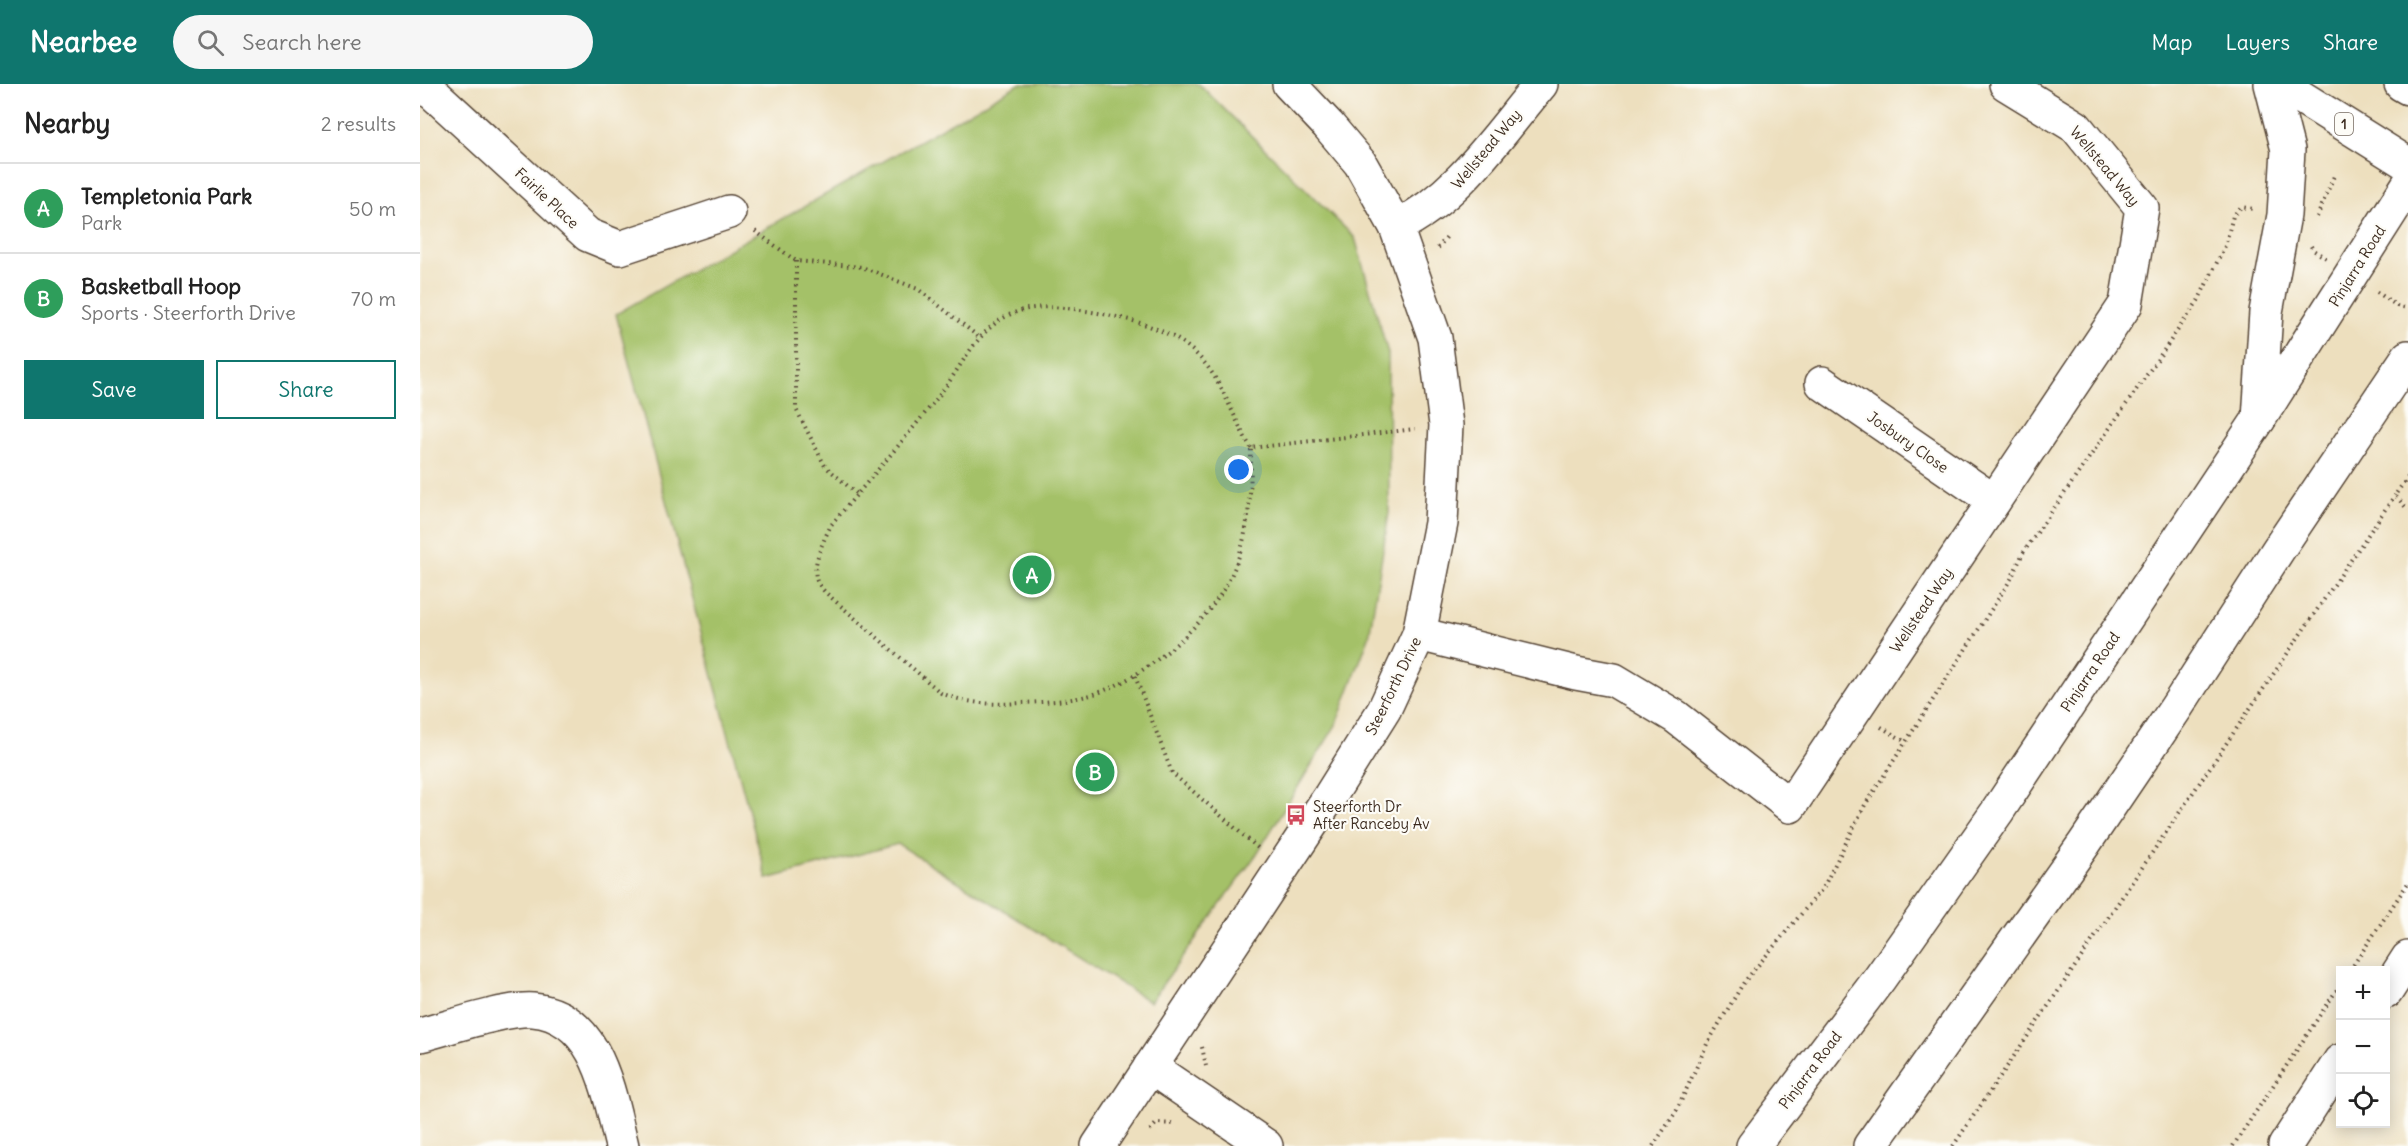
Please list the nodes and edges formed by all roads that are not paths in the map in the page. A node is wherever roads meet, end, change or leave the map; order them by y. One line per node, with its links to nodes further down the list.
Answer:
1 (423, 84): 11 (main road, Fairlie Place)
2 (1289, 84): 12 (main road, Steerforth Drive)
3 (1541, 84): 12 (main road, Wellstead Way)
4 (2006, 84): 16 (main road, Wellstead Way)
5 (2271, 84): 15 (main road)
6 (2280, 84): 9 (main road, 1)
7 (2401, 84): 8 (main road)
8 (2408, 88)
9 (2408, 164)
10 (2408, 185): 15 (main road, Pinjarra Road)
11 (729, 212)
12 (1396, 227): 17 (main road, Steerforth Drive)
13 (2405, 366): 28 (main road)
14 (1822, 383): 16 (main road, Josbury Close)
15 (2259, 419): 27 (main road, Pinjarra Road)
16 (1994, 501): 17 (main road, Wellstead Way)
17 (1419, 634): 21 (main road, Steerforth Drive)
18 (2408, 958): 19 (main road)
19 (2390, 985)
20 (420, 1035): 24 (main road)
21 (1150, 1067): 25 (main road, Steerforth Drive); 26 (main road)
22 (2336, 1068): 23 (main road)
23 (2294, 1143)
24 (622, 1146)
25 (1098, 1146)
26 (1266, 1146)
27 (1753, 1146)
28 (1870, 1146)

